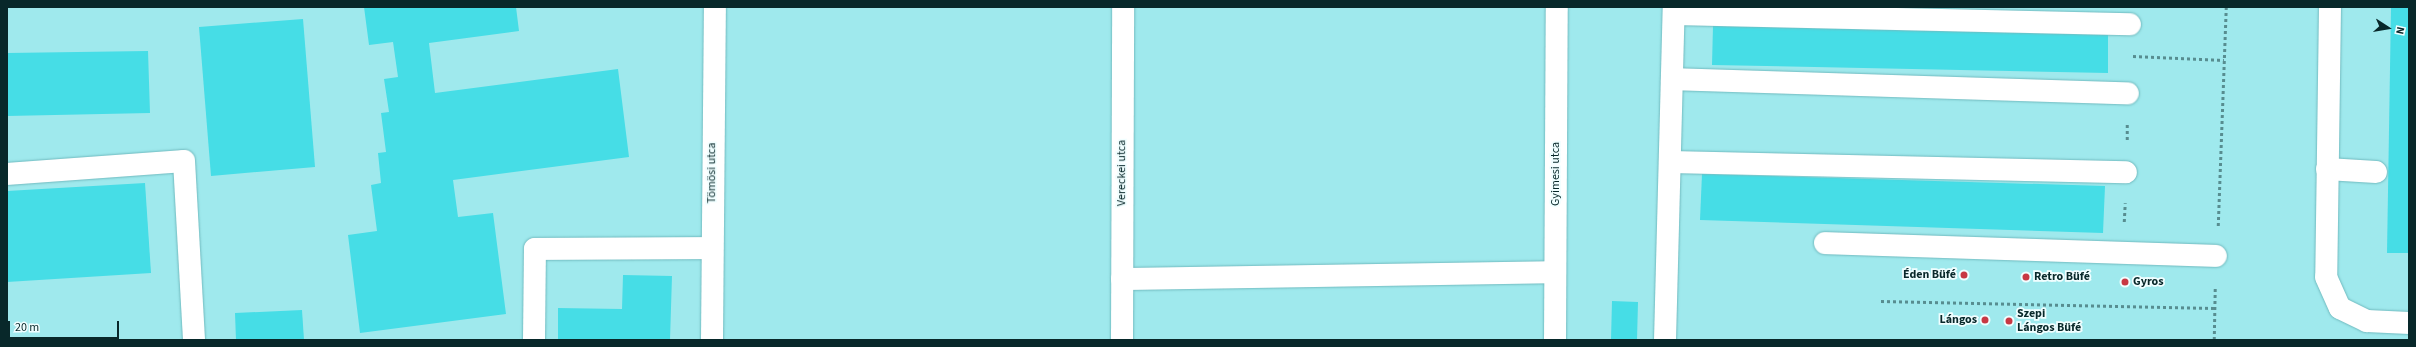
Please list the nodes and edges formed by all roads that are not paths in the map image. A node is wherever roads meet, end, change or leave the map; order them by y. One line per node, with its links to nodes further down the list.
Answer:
1 (715, 7): 15 (street, Tömösi utca)
2 (1123, 7): 18 (street, Vereckei utca)
3 (1557, 7): 17 (street, Gyimesi utca)
4 (2330, 7): 10 (street)
5 (1674, 10): 6 (street); 7 (street)
6 (2130, 24)
7 (1672, 79): 8 (street); 9 (street)
8 (2128, 93)
9 (1670, 162): 11 (street); 25 (street)
10 (2327, 169): 12 (street); 19 (street)
11 (2126, 172)
12 (2376, 172)
13 (7, 174): 20 (street)
14 (1825, 243): 16 (street)
15 (712, 248): 21 (street); 22 (street, Tömösi utca)
16 (2216, 256)
17 (1555, 272): 18 (street); 24 (street, Gyimesi utca)
18 (1122, 280): 23 (street, Vereckei utca)
19 (2409, 323)
20 (194, 340)
21 (534, 340)
22 (712, 340)
23 (1122, 340)
24 (1555, 340)
25 (1665, 340)

